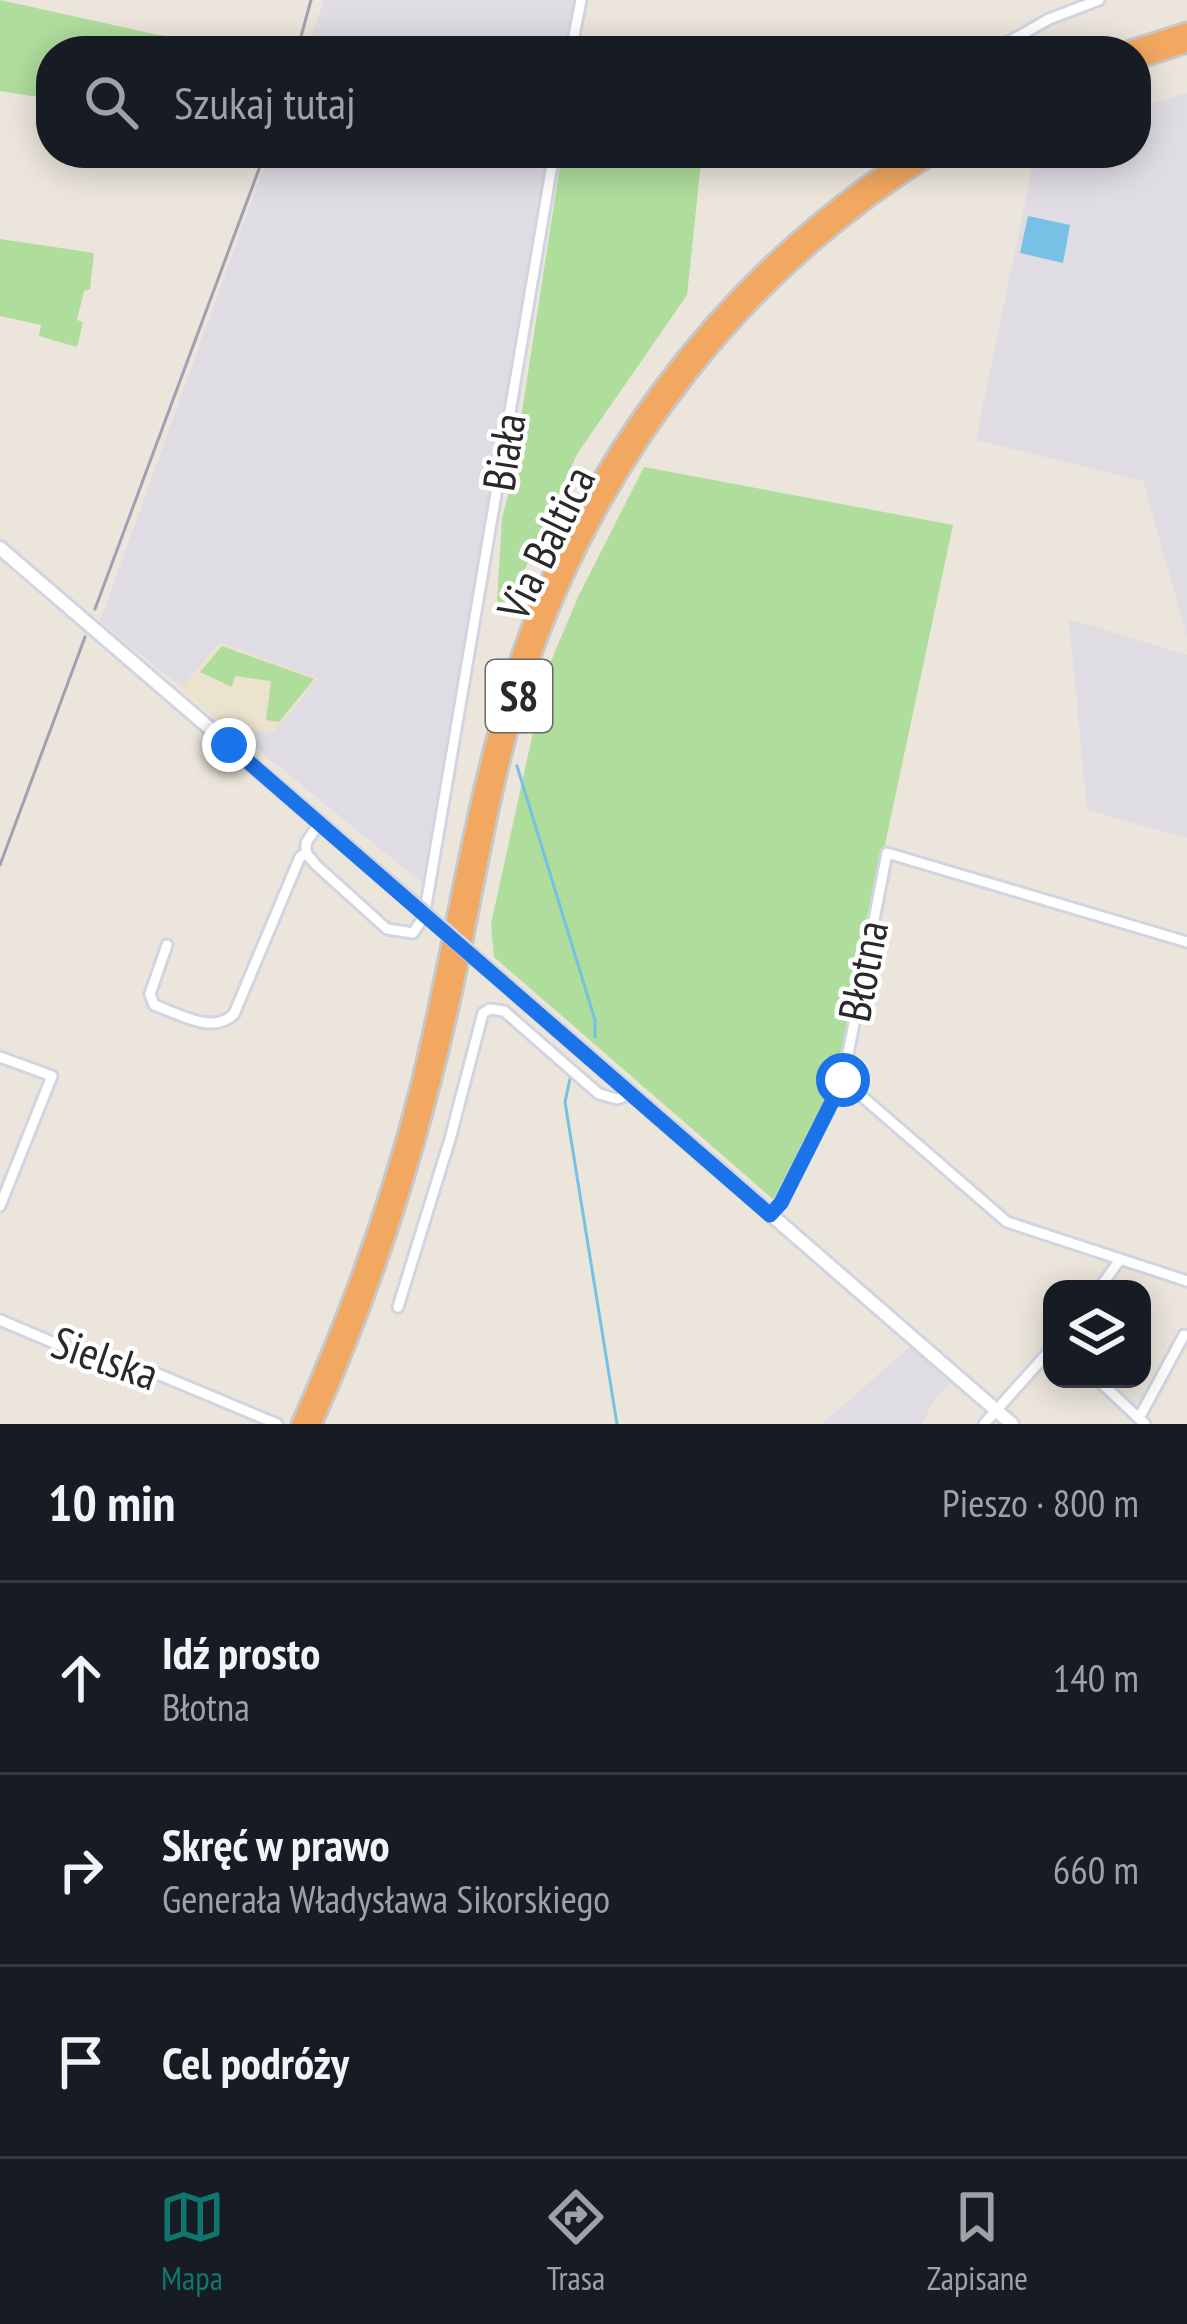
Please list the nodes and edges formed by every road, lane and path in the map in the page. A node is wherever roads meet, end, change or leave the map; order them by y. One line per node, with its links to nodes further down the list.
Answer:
1 (581, 0): 4 (street)
2 (1099, 0): 5 (street)
3 (1187, 31): 6 (highway)
4 (574, 36)
5 (1018, 36)
6 (1151, 42)
7 (1187, 44): 8 (highway)
8 (1151, 56)
9 (551, 168): 14 (street, Biała)
10 (894, 168): 33 (highway, Via Baltica / S8)
11 (915, 168): 34 (highway, Via Baltica / S8)
12 (0, 548): 13 (street)
13 (319, 823): 14 (street); 19 (street, bridge)
14 (306, 853): 16 (street)
15 (1187, 942): 18 (street, Błotna)
16 (167, 945)
17 (0, 1057): 20 (street)
18 (843, 1080): 21 (street, Błotna); 22 (street)
19 (632, 1094): 21 (street); 25 (street)
20 (0, 1206)
21 (770, 1215): 30 (street)
22 (1119, 1262): 23 (street); 24 (street)
23 (1106, 1280)
24 (1187, 1281)
25 (398, 1307)
26 (0, 1319): 32 (street, Sielska)
27 (1184, 1335): 31 (street)
28 (1043, 1358): 30 (street)
29 (1106, 1388): 31 (street)
30 (996, 1411): 35 (street); 36 (street)
31 (1142, 1421)
32 (277, 1424)
33 (300, 1424)
34 (313, 1424)
35 (984, 1424)
36 (1012, 1424)

